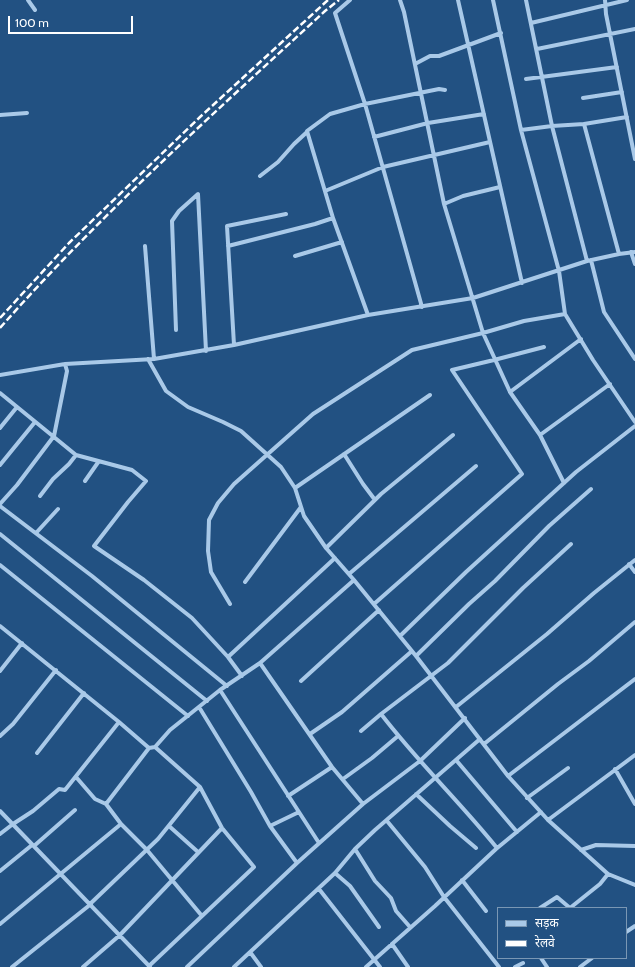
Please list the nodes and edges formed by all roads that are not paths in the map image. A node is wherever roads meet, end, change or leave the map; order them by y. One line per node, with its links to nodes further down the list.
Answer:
1 (28, 0): 9 (street)
2 (350, 0): 24 (street)
3 (400, 0): 16 (street)
4 (458, 0): 14 (street)
5 (493, 0): 12 (street)
6 (526, 0): 10 (street)
7 (627, 0): 8 (street)
8 (605, 2): 10 (street); 13 (street)
9 (35, 10)
10 (531, 23): 15 (street)
11 (635, 29): 13 (street)
12 (501, 34): 14 (street); 32 (street)
13 (611, 34): 15 (street); 17 (street)
14 (469, 45): 16 (street); 26 (street)
15 (537, 49): 18 (street)
16 (415, 64): 22 (street)
17 (617, 67): 18 (street); 21 (street)
18 (542, 78): 19 (street); 31 (street)
19 (526, 79)
20 (445, 90): 22 (street)
21 (622, 92): 23 (street); 28 (street)
22 (421, 93): 24 (street); 29 (street)
23 (583, 98)
24 (365, 104): 33 (street); 34 (street)
25 (27, 113): 27 (street)
26 (484, 114): 29 (street); 35 (street)
27 (0, 115)
28 (627, 117): 30 (street); 37 (street)
29 (428, 123): 34 (street); 36 (street)
30 (584, 124): 31 (street); 49 (street)
31 (552, 126): 32 (street); 51 (street)
32 (522, 130): 53 (street)
33 (308, 132): 39 (street); 41 (street)
34 (374, 137): 38 (street)
35 (490, 142): 36 (street); 40 (street)
36 (434, 155): 38 (street); 42 (street)
37 (635, 159)
38 (383, 167): 41 (street); 56 (street)
39 (260, 176)
40 (500, 187): 42 (street); 54 (street)
41 (325, 191): 44 (street)
42 (444, 204): 55 (street)
43 (286, 214): 47 (street)
44 (334, 218): 45 (street); 47 (street)
45 (342, 242): 50 (street); 58 (street)
46 (145, 246): 66 (street)
47 (228, 246): 62 (street)
48 (633, 252): 49 (street); 52 (street)
49 (619, 254): 51 (street)
50 (295, 256)
51 (589, 261): 53 (street); 68 (street)
52 (635, 264)
53 (559, 271): 54 (street); 57 (street)
54 (522, 283): 55 (street)
55 (473, 298): 56 (street); 60 (street)
56 (422, 307): 58 (street)
57 (565, 314): 60 (street); 61 (street)
58 (368, 315): 62 (street)
59 (176, 330): 64 (street)
60 (483, 333): 67 (street); 85 (street)
61 (581, 339): 71 (street); 72 (street)
62 (234, 345): 64 (street)
63 (544, 347): 67 (street)
64 (206, 350): 66 (street)
65 (148, 359): 66 (street); 69 (street); 85 (street)
66 (154, 359)
67 (494, 360): 72 (street); 111 (street)
68 (635, 360)
69 (65, 364): 70 (street); 82 (street)
70 (0, 375)
71 (610, 384): 77 (street); 81 (street)
72 (510, 392): 81 (street)
73 (0, 393): 75 (street)
74 (430, 395): 83 (street)
75 (17, 407): 76 (street); 79 (street)
76 (35, 422): 82 (street); 87 (street)
77 (635, 422)
78 (635, 426): 90 (street)
79 (0, 428)
80 (453, 435): 94 (street)
81 (540, 435): 90 (street)
82 (54, 436): 84 (street); 95 (street)
83 (344, 454): 91 (street); 94 (street)
84 (76, 455): 86 (street); 93 (street)
85 (266, 455): 91 (street); 110 (street)
86 (99, 461): 89 (street); 119 (street)
87 (0, 465)
88 (476, 466): 107 (street)
89 (85, 481)
90 (564, 482): 115 (street)
91 (295, 488): 96 (street)
92 (591, 489): 118 (street)
93 (40, 496)
94 (375, 500): 101 (street)
95 (0, 505): 99 (street)
96 (302, 507): 101 (street); 109 (street)
97 (58, 509): 99 (street)
98 (0, 534): 130 (street)
99 (36, 534): 127 (street)
100 (571, 544): 123 (street)
101 (326, 548): 102 (street)
102 (335, 558): 107 (street); 119 (street)
103 (635, 560): 104 (street)
104 (630, 564): 106 (street); 132 (street)
105 (0, 565): 134 (street)
106 (635, 572)
107 (349, 574): 108 (street)
108 (354, 580): 111 (street); 120 (street)
109 (245, 582)
110 (230, 604)
111 (374, 604): 112 (street)
112 (379, 610): 115 (street); 126 (street)
113 (635, 622): 142 (street)
114 (0, 626): 116 (street)
115 (400, 636): 117 (street)
116 (22, 643): 121 (street); 122 (street)
117 (412, 651): 118 (street); 138 (street)
118 (416, 656): 123 (street)
119 (228, 657): 124 (street)
120 (260, 663): 124 (street); 138 (street)
121 (56, 670): 129 (street); 139 (street)
122 (0, 671)
123 (431, 675): 132 (street); 133 (street)
124 (242, 676): 127 (street)
125 (635, 679): 152 (street)
126 (301, 681)
127 (227, 686): 128 (street)
128 (220, 690): 130 (street); 158 (street)
129 (84, 693): 136 (street); 145 (street)
130 (207, 701): 131 (street)
131 (199, 707): 134 (street); 172 (street)
132 (456, 707): 135 (street)
133 (381, 714): 137 (street); 140 (street)
134 (188, 716): 144 (street)
135 (465, 718): 141 (street); 148 (street)
136 (119, 722): 143 (street); 153 (street)
137 (361, 731)
138 (310, 734): 149 (street)
139 (0, 736)
140 (398, 736): 148 (street); 155 (street)
141 (480, 739): 142 (street); 147 (street)
142 (484, 744): 152 (street)
143 (149, 748): 144 (street); 160 (street)
144 (155, 748): 156 (street)
145 (37, 752)
146 (635, 755): 151 (street)
147 (456, 760): 154 (street); 174 (street)
148 (420, 761): 154 (street); 161 (street)
149 (332, 767): 155 (street); 158 (street)
150 (568, 768): 159 (street)
151 (615, 769): 162 (street); 167 (street)
152 (508, 776): 159 (street)
153 (76, 777): 160 (street); 169 (street)
154 (435, 777): 157 (street); 180 (street)
155 (343, 779): 161 (street)
156 (200, 787): 171 (street); 173 (street)
157 (416, 794): 168 (street); 179 (street)
158 (288, 796): 165 (street)
159 (527, 798): 166 (street)
160 (106, 804): 170 (street)
161 (363, 804): 176 (street)
162 (635, 804)
163 (75, 810): 177 (street)
164 (0, 811): 169 (street)
165 (299, 812): 172 (street); 176 (street)
166 (541, 812): 167 (street); 174 (street)
167 (548, 820): 183 (street)
168 (387, 821): 182 (street); 194 (street)
169 (13, 824): 175 (street); 177 (street)
170 (121, 824): 181 (street); 189 (street)
171 (169, 826): 181 (street); 184 (street)
172 (270, 826): 185 (street)
173 (222, 828): 184 (street); 200 (street)
174 (517, 832): 180 (street)
175 (0, 834)
176 (320, 843): 185 (street)
177 (33, 845): 186 (street); 189 (street)
178 (635, 846): 183 (street)
179 (476, 848)
180 (497, 848): 191 (street)
181 (147, 850): 190 (street); 195 (street)
182 (355, 850): 187 (street); 203 (street)
183 (581, 850): 188 (street)
184 (198, 852): 190 (street)
185 (297, 863): 213 (street)
186 (0, 872)
187 (335, 873): 193 (street); 202 (street)
188 (608, 874): 192 (street); 198 (street)
189 (61, 875): 195 (street); 201 (street)
190 (172, 879): 200 (street); 204 (street)
191 (462, 880): 194 (street); 199 (street)
192 (635, 885)
193 (319, 889): 206 (street); 207 (street)
194 (444, 897): 203 (street); 219 (street)
195 (90, 904): 204 (street); 210 (street)
196 (542, 907): 197 (street)
197 (569, 907)
198 (571, 907)
199 (486, 911)
200 (202, 916): 212 (street)
201 (0, 924)
202 (379, 927)
203 (410, 927): 205 (street)
204 (120, 935): 211 (street); 212 (street)
205 (392, 944): 207 (street); 218 (street)
206 (250, 952): 214 (street); 215 (street)
207 (375, 959): 216 (street); 217 (street)
208 (591, 959): 221 (street)
209 (523, 963): 220 (street)
210 (12, 967)
211 (83, 967)
212 (149, 967)
213 (187, 967)
214 (234, 967)
215 (261, 967)
216 (366, 967)
217 (380, 967)
218 (408, 967)
219 (499, 967)
220 (515, 967)
221 (580, 967)

